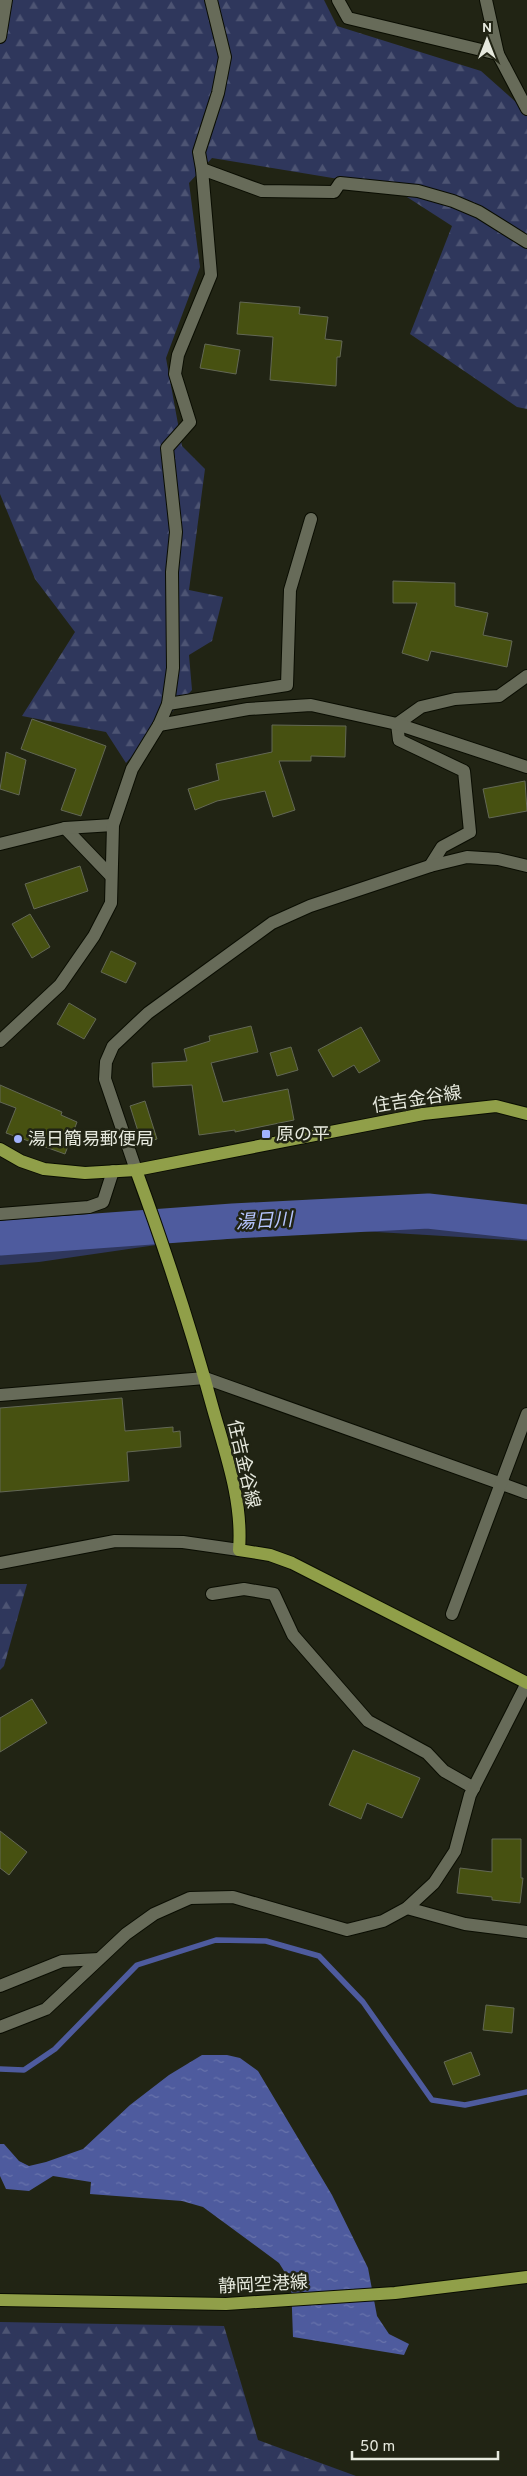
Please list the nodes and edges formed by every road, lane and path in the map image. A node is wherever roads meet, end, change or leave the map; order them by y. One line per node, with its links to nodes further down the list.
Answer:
1 (6, 0): 5 (street)
2 (211, 0): 8 (street)
3 (338, 0): 6 (street)
4 (486, 0): 6 (street)
5 (0, 37)
6 (498, 54): 7 (street)
7 (527, 109)
8 (202, 169): 9 (street); 12 (street)
9 (527, 242)
10 (312, 519): 12 (street)
11 (527, 676): 13 (street)
12 (168, 704): 14 (street)
13 (397, 724): 14 (street); 15 (street); 19 (street)
14 (159, 726): 16 (street)
15 (527, 767)
16 (113, 825): 17 (street); 21 (street)
17 (65, 828): 18 (street); 21 (street)
18 (0, 844)
19 (430, 866): 20 (street); 25 (street)
20 (527, 866)
21 (111, 876): 22 (street)
22 (0, 1041)
23 (527, 1114): 25 (main road, 住吉金谷線)
24 (0, 1149): 26 (main road, 住吉金谷線)
25 (136, 1170): 26 (main road, 住吉金谷線); 28 (main road, 住吉金谷線)
26 (113, 1171): 27 (street)
27 (0, 1214)
28 (205, 1378): 29 (street); 31 (street); 33 (main road, 住吉金谷線)
29 (0, 1395)
30 (527, 1414): 31 (street)
31 (502, 1484): 32 (street); 36 (street)
32 (527, 1493)
33 (239, 1550): 34 (street); 37 (main road)
34 (0, 1563)
35 (212, 1594): 38 (street)
36 (452, 1614)
37 (527, 1683): 38 (street)
38 (474, 1788): 39 (street)
39 (407, 1908): 40 (street); 41 (street)
40 (527, 1932)
41 (99, 1958): 42 (street); 43 (street)
42 (0, 1986)
43 (0, 2027)
44 (527, 2277): 45 (main road, 静岡空港線)
45 (0, 2300)

